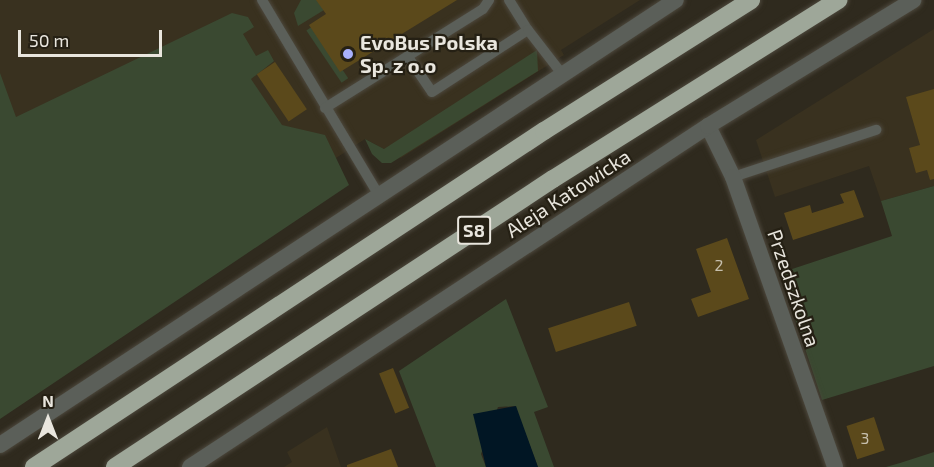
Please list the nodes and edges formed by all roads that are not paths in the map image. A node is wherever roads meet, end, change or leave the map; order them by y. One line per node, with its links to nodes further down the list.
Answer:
1 (262, 0): 11 (lane)
2 (489, 0): 9 (lane)
3 (509, 0): 8 (lane)
4 (676, 0): 10 (street)
5 (752, 0): 17 (highway, S8)
6 (838, 0): 18 (highway, S8)
7 (914, 0): 12 (street, Aleja Katowicka)
8 (528, 30): 9 (lane); 10 (lane)
9 (408, 57): 11 (lane)
10 (562, 74): 15 (street)
11 (325, 108): 15 (lane)
12 (708, 126): 14 (street, Przedszkolna); 19 (street, Aleja Katowicka)
13 (876, 130): 14 (lane)
14 (733, 177): 20 (street, Przedszkolna)
15 (378, 194): 16 (street)
16 (0, 445)
17 (34, 467)
18 (115, 467)
19 (190, 467)
20 (835, 467)

